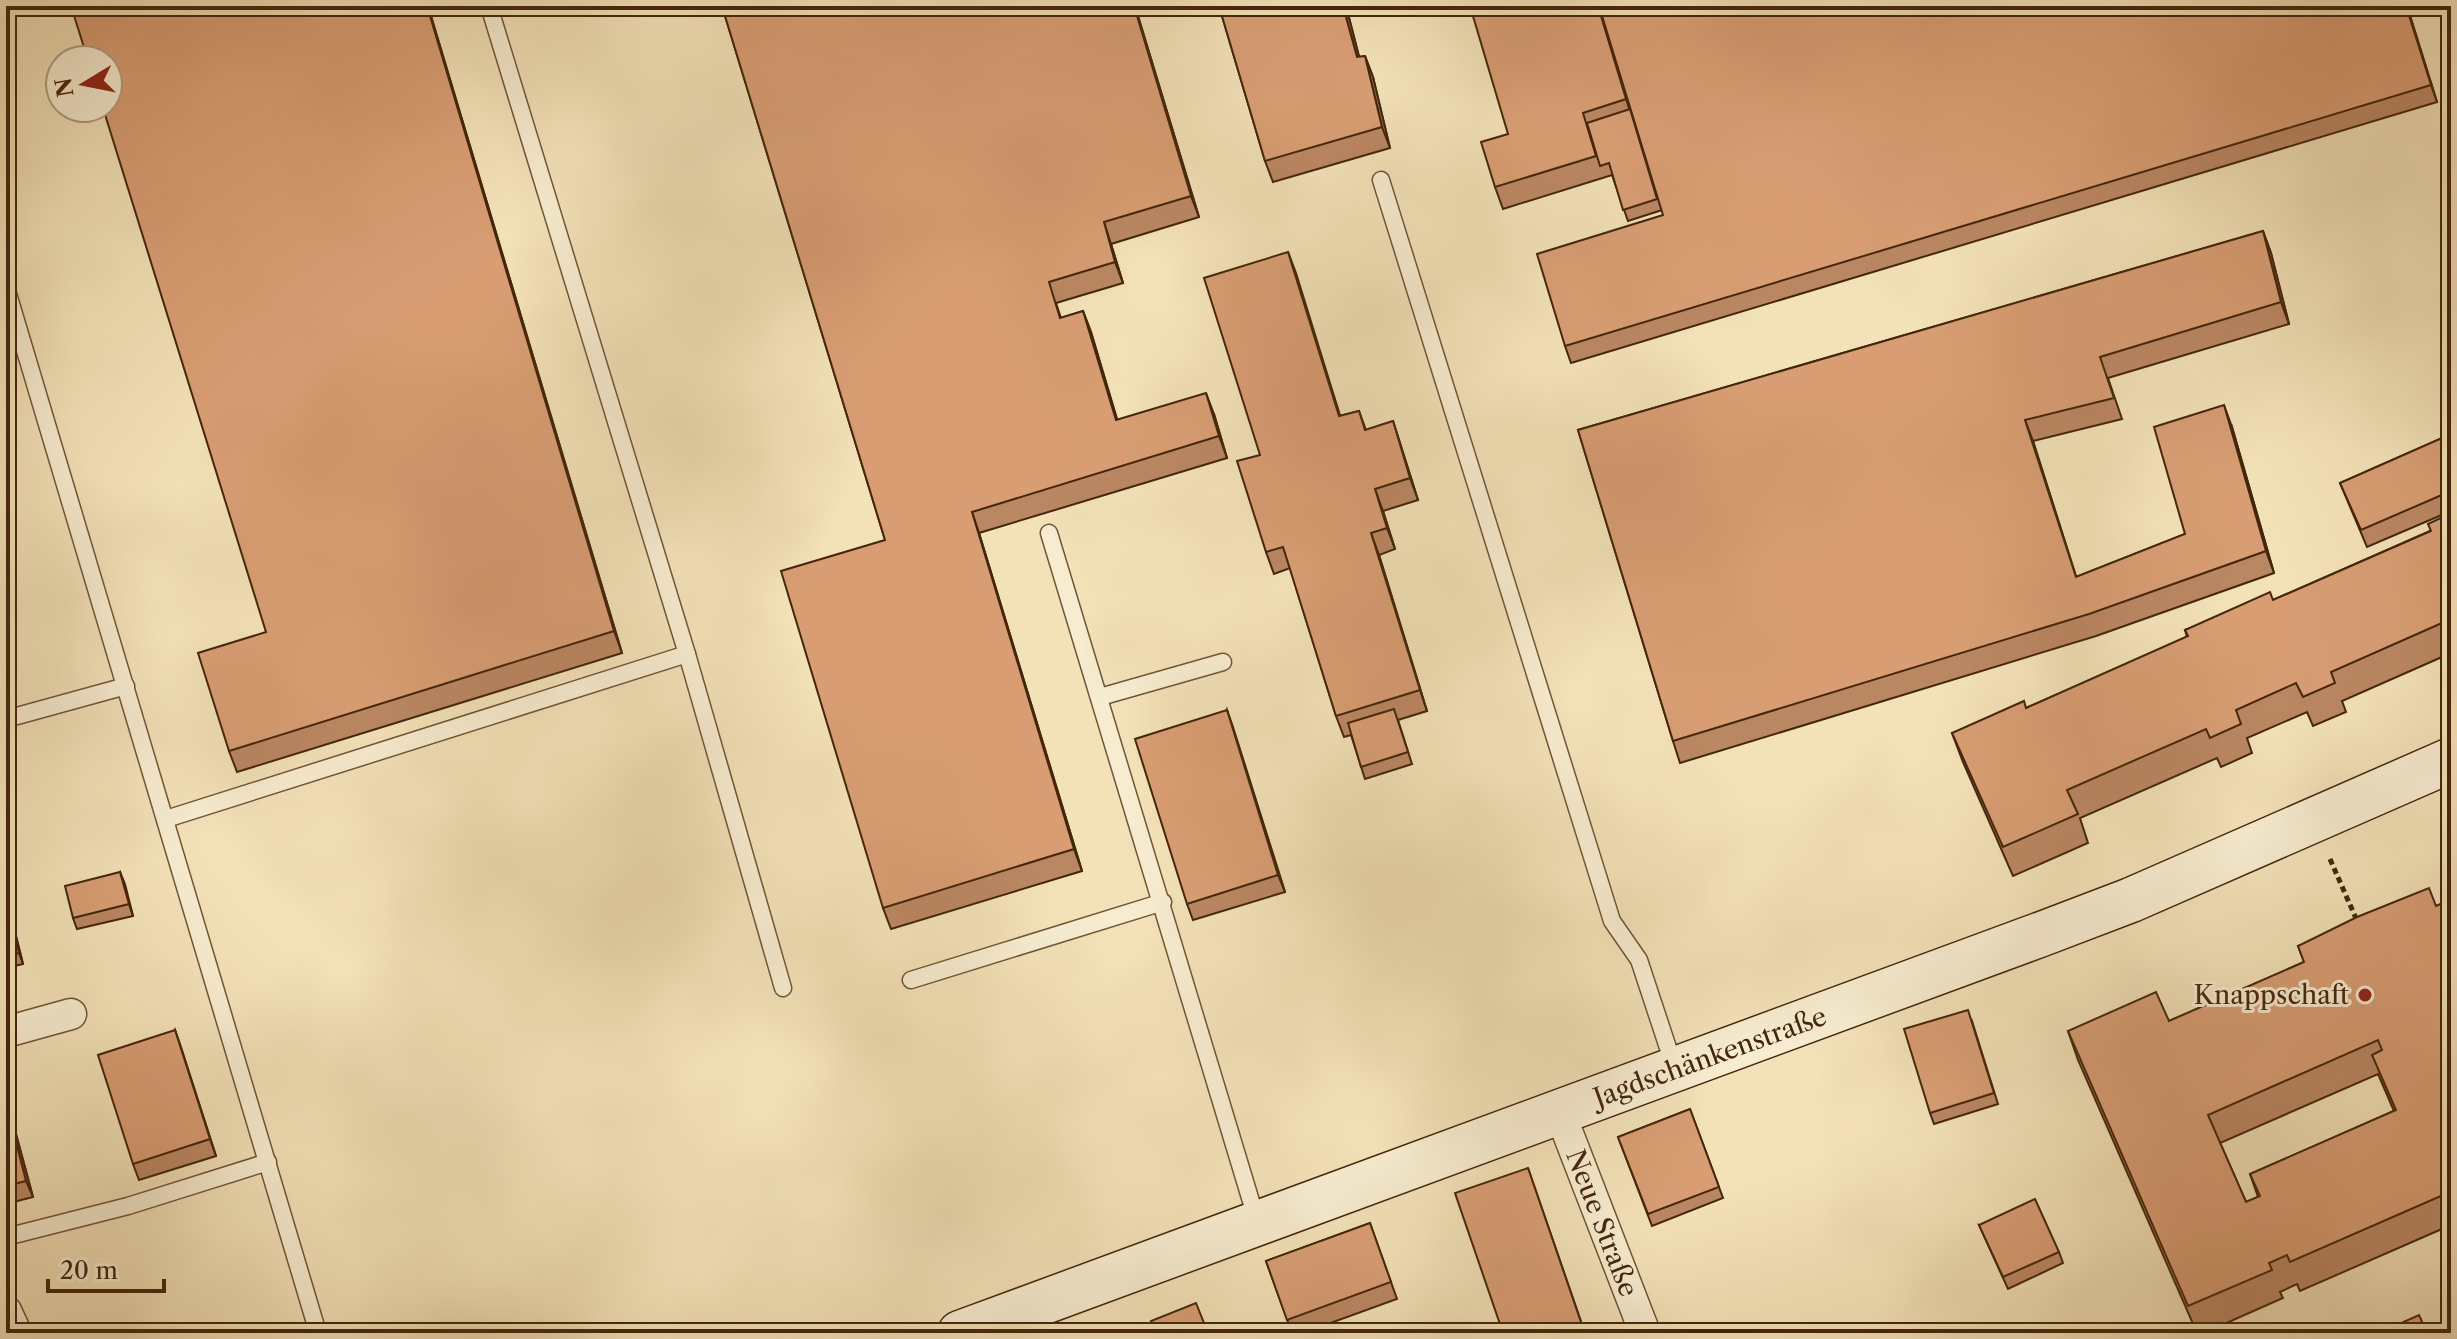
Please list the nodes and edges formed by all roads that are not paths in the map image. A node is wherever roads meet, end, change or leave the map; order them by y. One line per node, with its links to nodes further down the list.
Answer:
1 (489, 6): 5 (lane)
2 (1381, 180): 17 (lane)
3 (6, 287): 7 (lane)
4 (1049, 533): 8 (lane)
5 (687, 654): 11 (lane); 14 (lane)
6 (1223, 662): 8 (lane)
7 (126, 686): 9 (lane); 11 (lane)
8 (1100, 697): 12 (lane)
9 (6, 719)
10 (2451, 760): 17 (main road, Jagdschänkenstraße)
11 (166, 819): 19 (lane)
12 (1163, 902): 13 (lane); 20 (lane)
13 (911, 980)
14 (783, 988)
15 (71, 1014): 16 (street)
16 (6, 1032)
17 (1676, 1070): 18 (main road, Jagdschänkenstraße)
18 (1560, 1113): 20 (main road, Jagdschänkenstraße); 27 (street, Neue Straße)
19 (268, 1162): 21 (lane); 25 (lane)
20 (1258, 1223): 26 (main road, Jagdschänkenstraße)
21 (6, 1237)
22 (6, 1290): 23 (lane)
23 (9, 1308): 24 (lane)
24 (24, 1333)
25 (318, 1333)
26 (960, 1333)
27 (1645, 1333)

